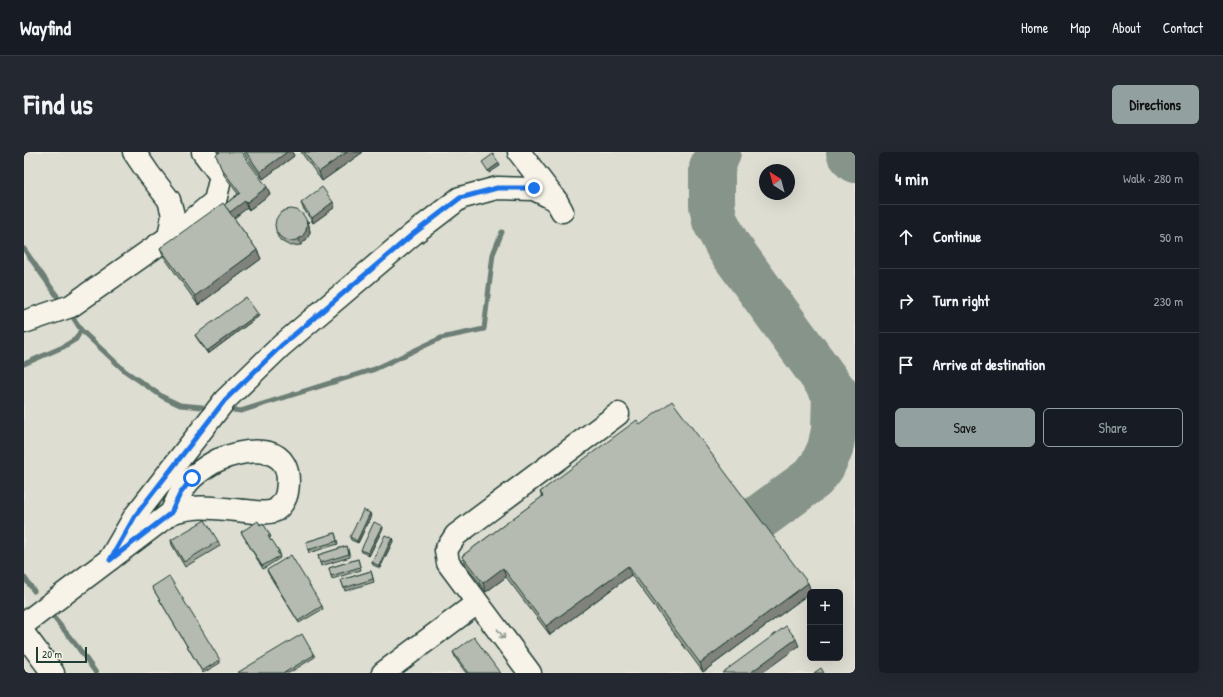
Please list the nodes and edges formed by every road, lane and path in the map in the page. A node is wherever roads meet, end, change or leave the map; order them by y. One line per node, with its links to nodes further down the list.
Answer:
1 (134, 152): 4 (street)
2 (202, 152): 4 (street)
3 (519, 152): 8 (street)
4 (168, 237): 5 (street)
5 (24, 322)
6 (618, 414): 9 (street)
7 (171, 513): 7 (street); 8 (street)
8 (110, 560): 10 (street)
9 (477, 603): 13 (street); 14 (street, one-way to 14)
10 (24, 624)
11 (24, 634): 12 (street)
12 (53, 673)
13 (383, 673)
14 (530, 673)

